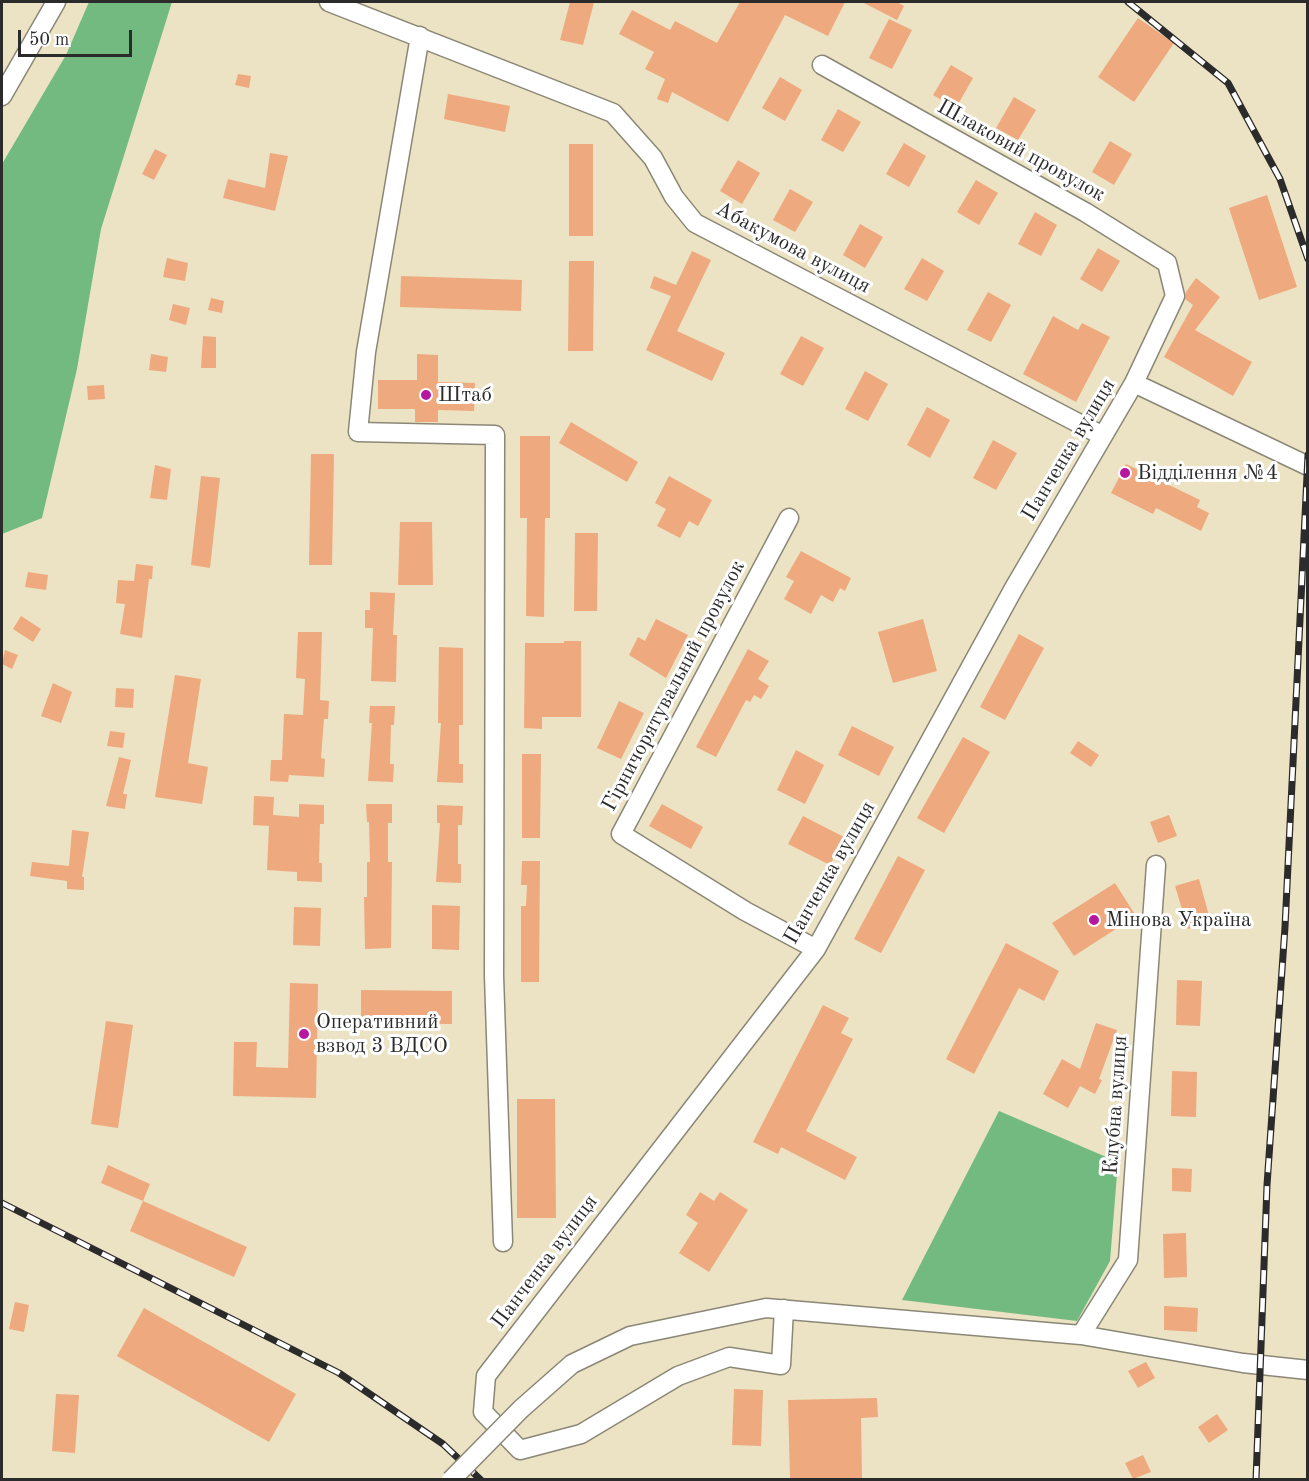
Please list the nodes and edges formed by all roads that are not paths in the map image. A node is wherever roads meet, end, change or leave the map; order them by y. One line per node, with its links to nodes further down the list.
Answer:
1 (56, 2): 5 (street)
2 (329, 2): 3 (street, Абакумова вулиця)
3 (420, 36): 8 (street, Абакумова вулиця); 13 (street)
4 (822, 65): 6 (street, Шлаковий провулок)
5 (2, 96)
6 (1175, 296): 7 (street, Панченка вулиця)
7 (1134, 383): 8 (street, Панченка вулиця); 9 (street)
8 (1103, 436): 12 (street, Панченка вулиця)
9 (1308, 466)
10 (789, 518): 12 (street, Гірничорятувальний провулок)
11 (1156, 865): 15 (street, Клубна вулиця)
12 (816, 949): 14 (street, Панченка вулиця)
13 (503, 1242)
14 (784, 1309): 15 (street); 17 (street, bridge)
15 (1081, 1335): 16 (street)
16 (1308, 1370)
17 (451, 1479)

